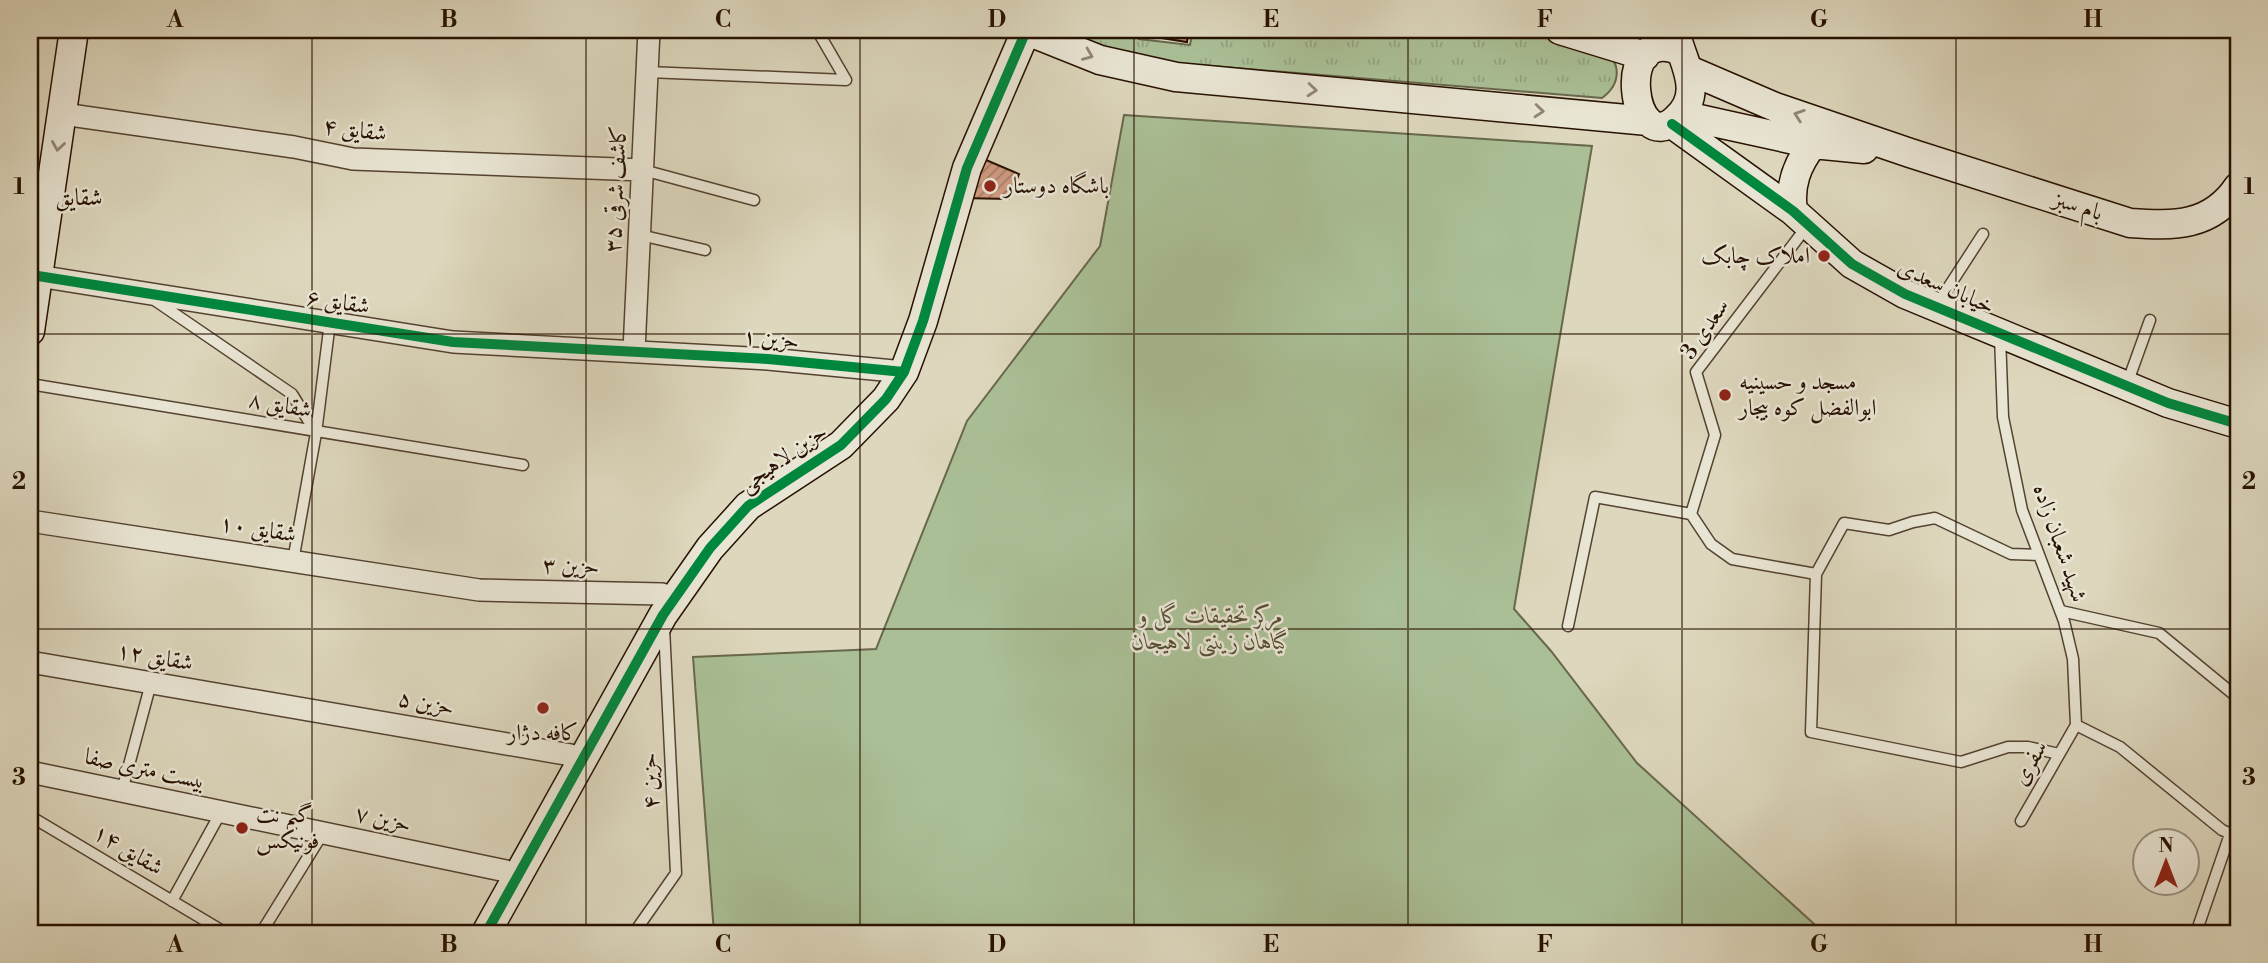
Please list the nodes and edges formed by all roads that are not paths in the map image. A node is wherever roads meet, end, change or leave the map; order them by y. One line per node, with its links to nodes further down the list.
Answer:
1 (74, 30): 8 (street)
2 (649, 30): 7 (street, کاشف شرقی ۳۵)
3 (817, 30): 7 (lane)
4 (1026, 30): 9 (street, one-way to 9); 27 (street, حزین لاهیجی)
5 (1560, 30): 6 (street)
6 (1666, 47): 9 (street); 9 (street); 11 (street, one-way to 6)
7 (647, 72): 12 (street, کاشف شرقی ۳۵)
8 (63, 114): 12 (street, شقایق ۴); 19 (street, one-way to 19)
9 (1667, 120): 10 (street); 15 (street, خیابان سعدی)
10 (1813, 144): 11 (street); 15 (street)
11 (1910, 153): 13 (street, بام سبز)
12 (643, 170): 14 (lane); 17 (street, کاشف شرقی ۳۵)
13 (2238, 187)
14 (754, 200)
15 (1800, 218): 21 (street, خیابان سعدی); 33 (lane, سعدی 3)
16 (1983, 234): 21 (lane)
17 (640, 235): 18 (lane); 26 (street, کاشف شرقی ۳۵)
18 (705, 250)
19 (38, 276): 20 (street, شقایق ۶); 24 (street)
20 (145, 293): 23 (street, شقایق ۶); 31 (lane)
21 (1936, 307): 25 (street, خیابان سعدی)
22 (2150, 320): 29 (lane)
23 (330, 322): 26 (street, شقایق ۶); 31 (lane)
24 (30, 331)
25 (2000, 334): 29 (street, خیابان سعدی); 35 (lane, شهید شعبان زاده)
26 (634, 351): 27 (street, حزین ۱)
27 (904, 372): 39 (street, حزین لاهیجی)
28 (30, 384): 31 (lane, شقایق ۸)
29 (2126, 387): 30 (street, خیابان سعدی)
30 (2238, 424)
31 (316, 433): 32 (lane, شقایق ۸); 36 (lane)
32 (523, 465)
33 (1691, 514): 37 (lane); 41 (lane)
34 (30, 521): 36 (street, شقایق ۱۰)
35 (2039, 555): 37 (lane); 40 (lane, شهید شعبان زاده)
36 (293, 561): 38 (street, شقایق ۱۰)
37 (1816, 574): 47 (lane)
38 (479, 590): 39 (street, حزین ۳)
39 (662, 604): 48 (street, حزین لاهیجی); 57 (street, حزین لاهیجی); 65 (lane, حزین ۴)
40 (2061, 611): 44 (lane); 46 (lane, شهید شعبان زاده)
41 (1568, 626)
42 (30, 662): 43 (street, شقایق ۱۲)
43 (151, 683): 45 (street, شقایق ۱۲); 50 (lane)
44 (2238, 698)
45 (272, 704): 48 (street, حزین ۵)
46 (2076, 725): 47 (lane, سفری); 56 (lane)
47 (2059, 754): 54 (lane, سفری)
48 (571, 755): 57 (street, حزین لاهیجی)
49 (30, 772): 50 (street, بیست متری صفا)
50 (122, 792): 51 (street, بیست متری صفا)
51 (221, 812): 53 (street, بیست متری صفا); 58 (lane)
52 (30, 816): 58 (lane, شقایق ۱۴)
53 (250, 818): 55 (street, حزین ۷)
54 (2021, 821)
55 (323, 833): 57 (street, حزین ۷); 62 (lane)
56 (2234, 835): 66 (lane)
57 (512, 874): 63 (street, حزین لاهیجی); 64 (street, حزین لاهیجی)
58 (172, 901): 59 (lane, شقایق ۱۴)
59 (205, 921): 60 (lane); 61 (lane, شقایق ۱۴)
60 (205, 933)
61 (226, 933)
62 (261, 933)
63 (474, 933)
64 (486, 933)
65 (634, 933)
66 (2196, 933)

